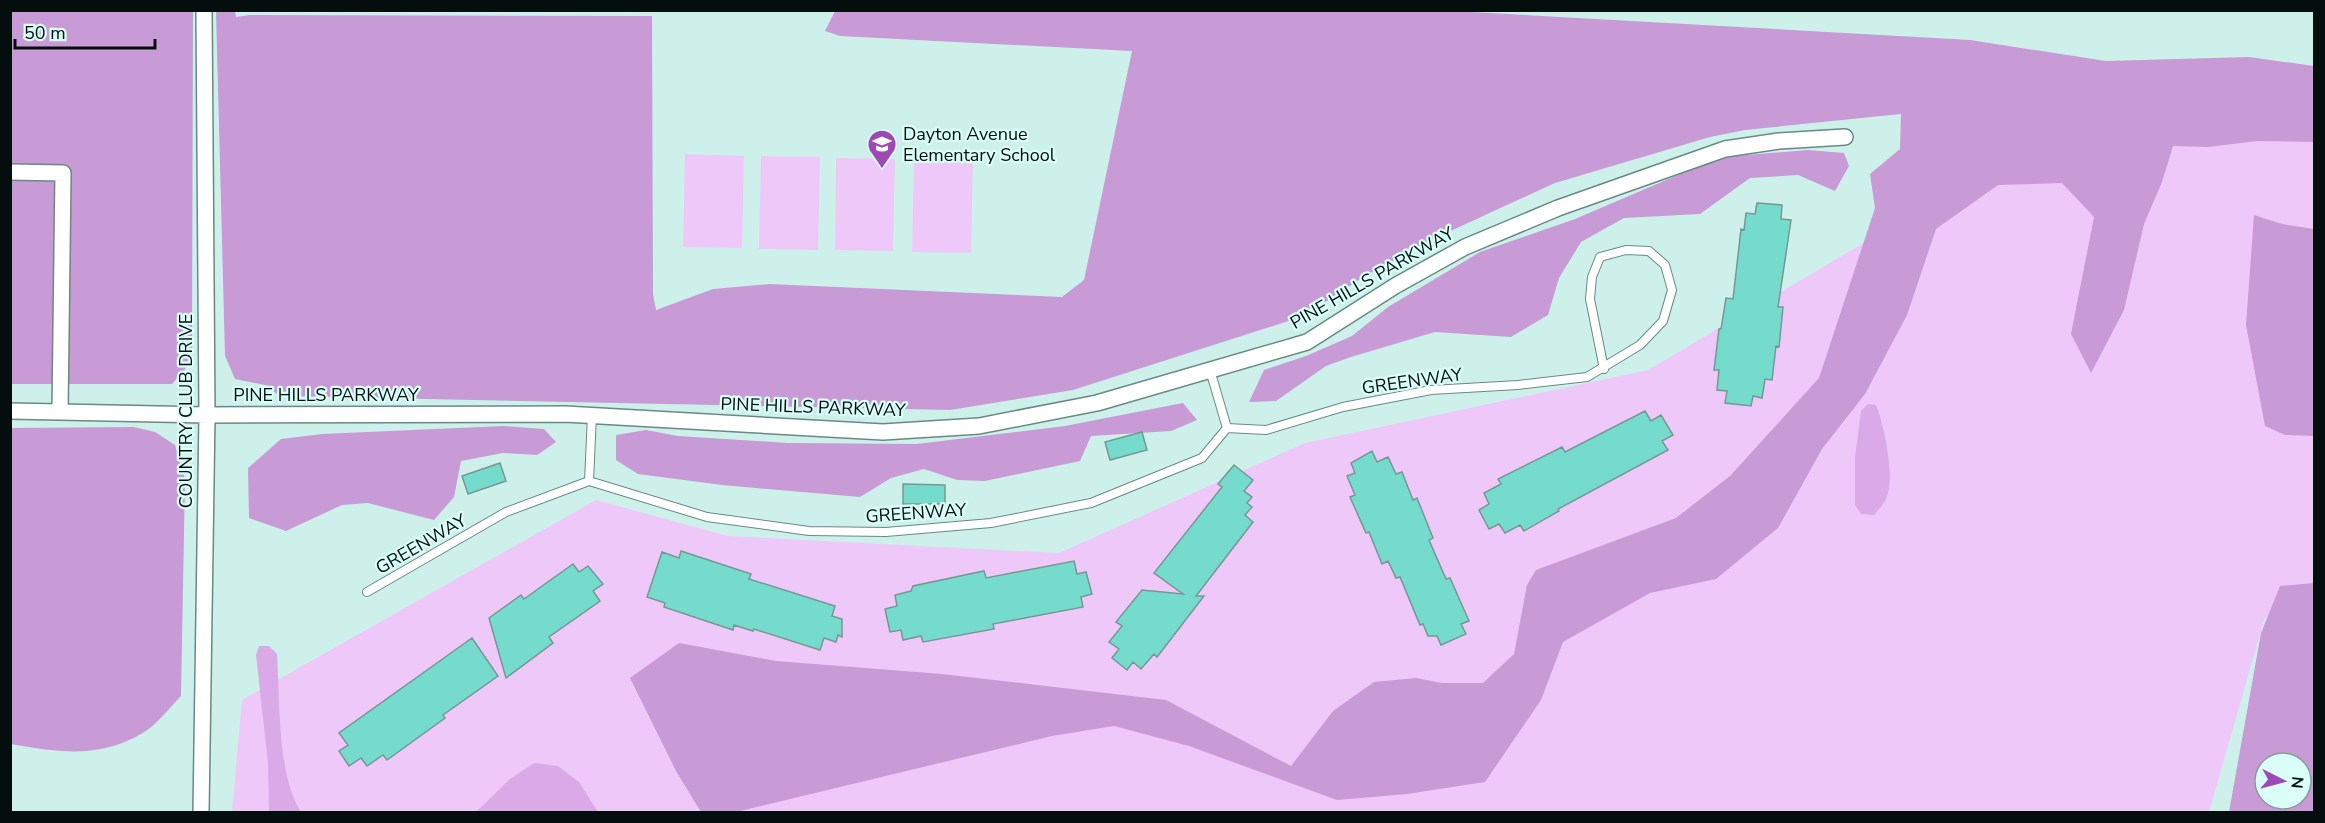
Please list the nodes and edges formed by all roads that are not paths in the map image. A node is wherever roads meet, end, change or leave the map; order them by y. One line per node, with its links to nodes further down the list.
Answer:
1 (204, 10): 8 (street, COUNTRY CLUB DRIVE)
2 (1845, 137): 5 (street, PINE HILLS PARKWAY)
3 (10, 172): 7 (street)
4 (1604, 369): 4 (lane, GREENWAY); 10 (lane, GREENWAY)
5 (1210, 370): 9 (street, PINE HILLS PARKWAY); 10 (lane)
6 (10, 411): 7 (street, PINE HILLS PARKWAY)
7 (60, 412): 8 (street, PINE HILLS PARKWAY)
8 (207, 415): 9 (street, PINE HILLS PARKWAY); 13 (street, COUNTRY CLUB DRIVE)
9 (592, 415): 11 (lane)
10 (1227, 428): 11 (lane, GREENWAY)
11 (589, 481): 12 (lane, GREENWAY)
12 (367, 592)
13 (201, 813)

